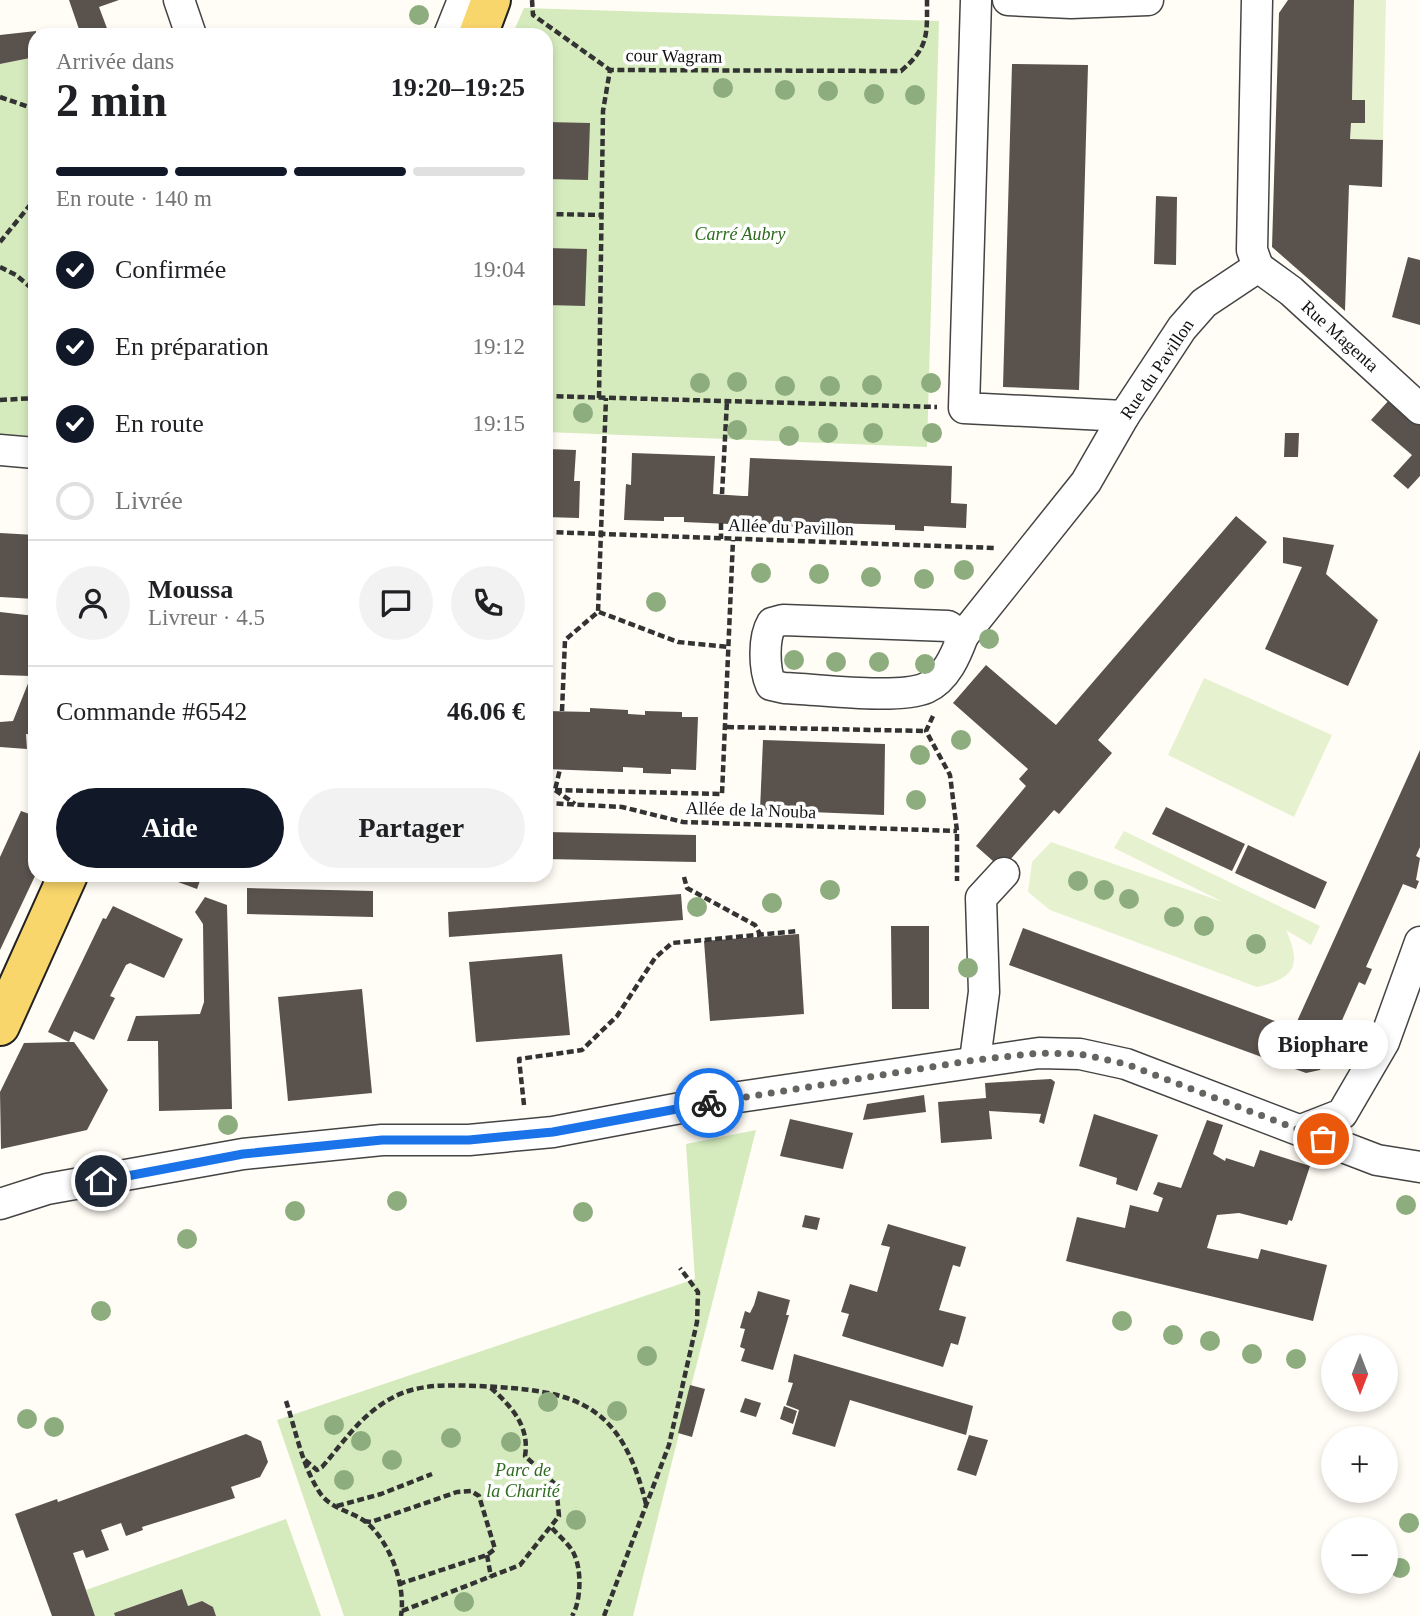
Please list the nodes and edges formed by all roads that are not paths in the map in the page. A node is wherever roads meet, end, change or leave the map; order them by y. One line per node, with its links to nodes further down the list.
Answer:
1 (179, 0): 8 (street)
2 (463, 0): 9 (street)
3 (491, 0): 10 (main road)
4 (976, 0): 13 (street)
5 (1008, 0): 6 (street)
6 (1148, 0)
7 (1257, 0): 11 (street)
8 (189, 28)
9 (452, 28)
10 (481, 28)
11 (1258, 267): 12 (street, Rue Magenta); 13 (street, Rue du Pavillon)
12 (1420, 409)
13 (1124, 416): 16 (street, Rue du Pavillon)
14 (0, 450): 15 (street)
15 (28, 452)
16 (963, 636): 16 (street, Rue du Pavillon)
17 (1004, 873): 23 (street)
18 (49, 882): 21 (street)
19 (65, 882): 22 (main road)
20 (1420, 942): 24 (street)
21 (0, 985)
22 (0, 1026)
23 (975, 1060): 24 (street); 26 (street)
24 (1301, 1130): 25 (street)
25 (1420, 1167)
26 (78, 1186): 27 (street); 28 (street)
27 (0, 1204)
28 (0, 1221)

